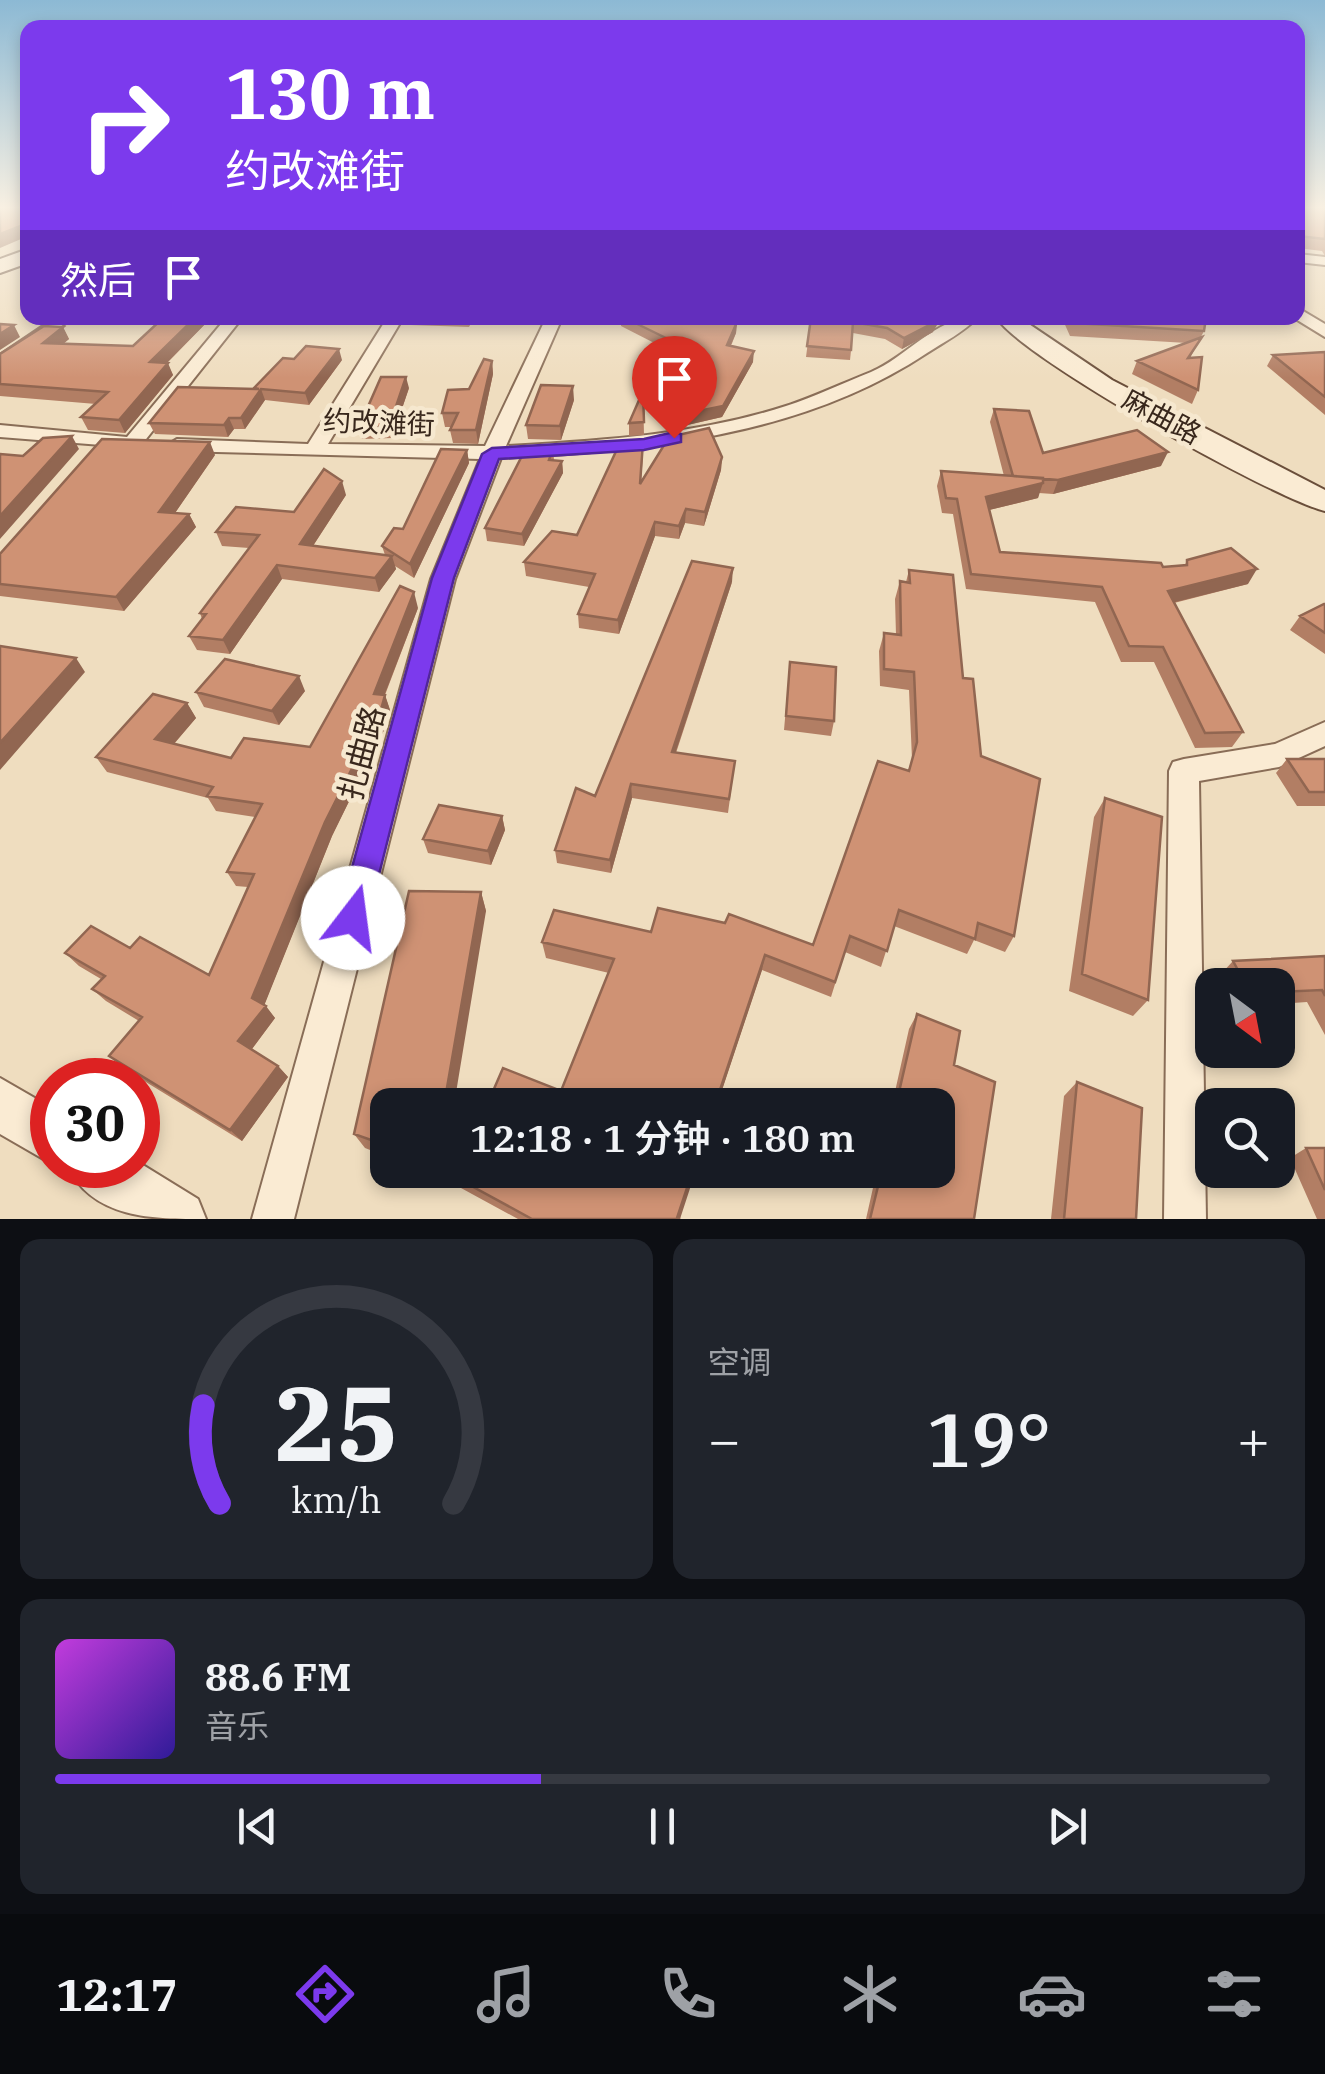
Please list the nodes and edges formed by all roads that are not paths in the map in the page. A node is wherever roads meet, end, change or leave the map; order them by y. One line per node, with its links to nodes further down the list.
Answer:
1 (55, 325): 7 (street)
2 (228, 325): 10 (street)
3 (391, 325): 11 (street)
4 (551, 325): 12 (street, 扎曲路)
5 (960, 325): 12 (street, 约改滩街)
6 (1016, 325): 14 (main road, 麻曲路)
7 (0, 362)
8 (0, 431): 9 (street, 约改滩街)
9 (103, 440): 10 (street, 约改滩街); 13 (street)
10 (132, 444): 11 (street, 约改滩街)
11 (316, 447): 12 (street, 约改滩街)
12 (492, 454): 20 (street, 扎曲路)
13 (77, 470)
14 (1325, 502)
15 (1325, 733): 21 (street)
16 (0, 1104): 17 (street)
17 (30, 1124)
18 (130, 1188): 19 (street)
19 (178, 1219)
20 (273, 1219)
21 (1185, 1219)

